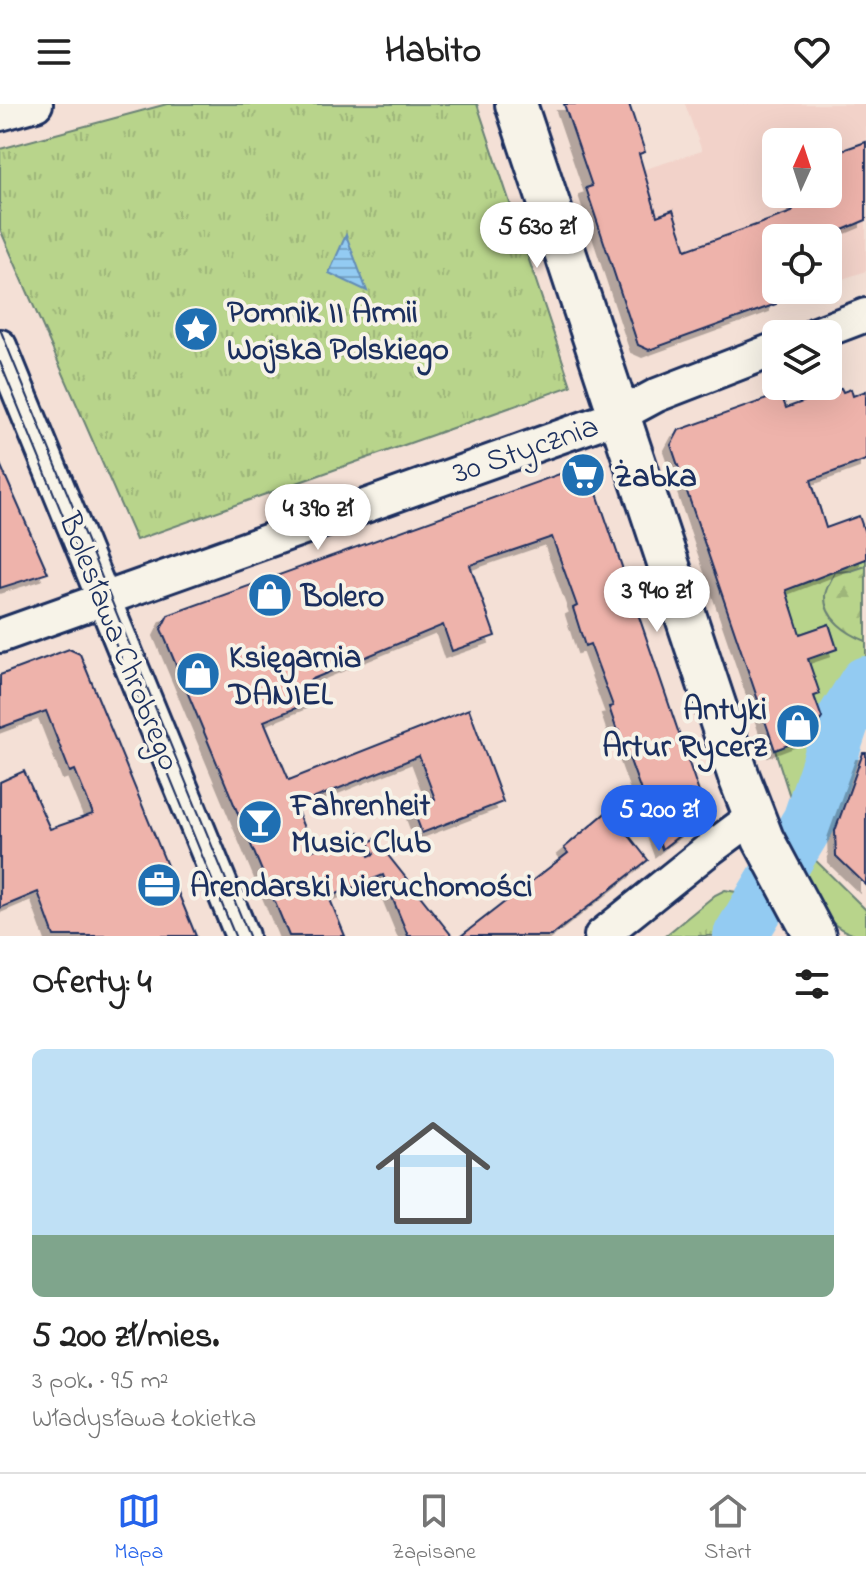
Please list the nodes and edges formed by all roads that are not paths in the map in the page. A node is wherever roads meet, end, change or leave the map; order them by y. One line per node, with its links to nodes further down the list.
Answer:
1 (36, 104): 3 (street)
2 (516, 104): 8 (main road)
3 (0, 114)
4 (866, 315): 5 (street)
5 (842, 324)
6 (0, 346): 9 (street, Bolesława Chrobrego)
7 (762, 354): 8 (street, 30 Stycznia)
8 (618, 416): 9 (street, 30 Stycznia); 11 (main road)
9 (104, 599): 10 (street, 30 Stycznia); 12 (street, Bolesława Chrobrego)
10 (0, 636)
11 (756, 824): 13 (street); 14 (main road)
12 (242, 936)
13 (601, 936)
14 (815, 936)

